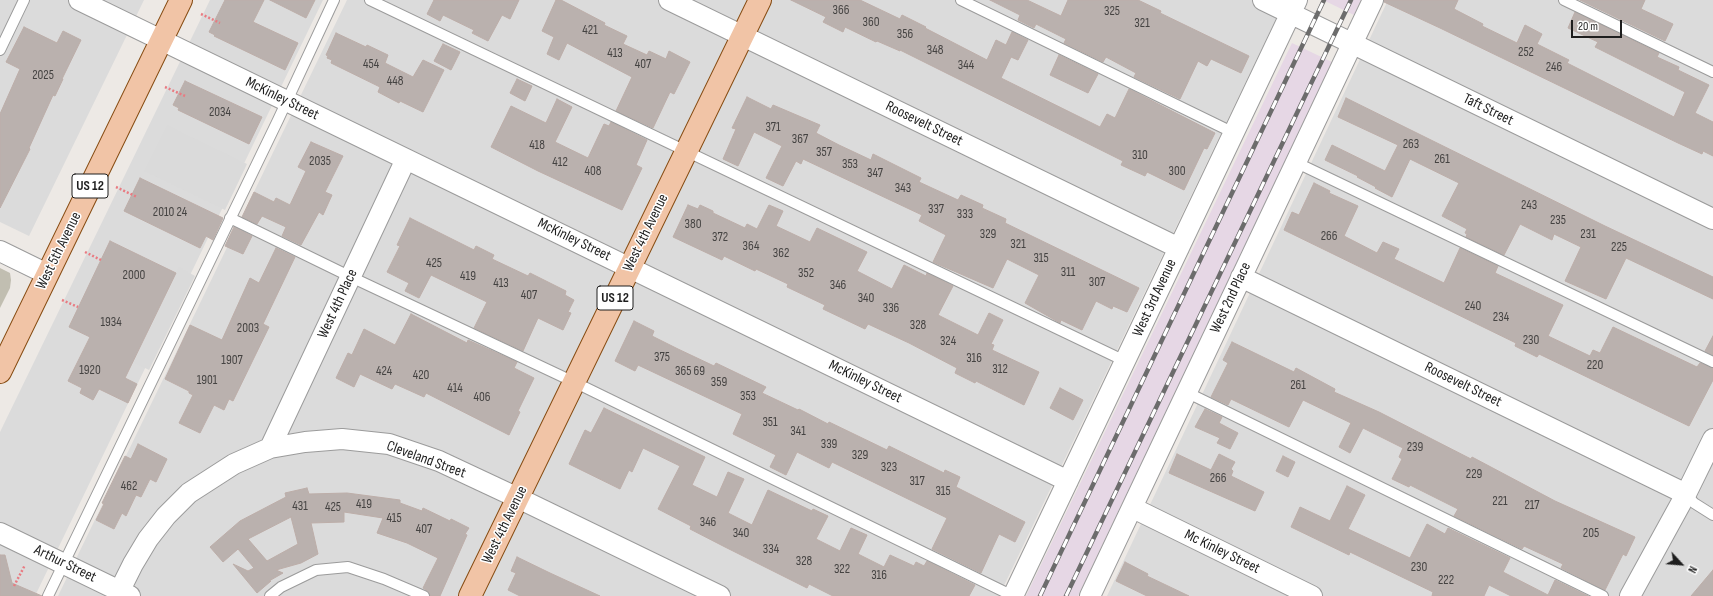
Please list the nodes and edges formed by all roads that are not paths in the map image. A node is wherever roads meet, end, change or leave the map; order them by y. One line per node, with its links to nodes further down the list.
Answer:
1 (24, 0): 16 (lane)
2 (79, 0): 14 (street, McKinley Street)
3 (181, 0): 14 (main road, West 5th Avenue / US 12)
4 (334, 0): 18 (lane)
5 (370, 0): 20 (lane)
6 (669, 0): 13 (street, Roosevelt Street)
7 (760, 0): 13 (main road, West 4th Avenue / US 12)
8 (961, 0): 19 (lane)
9 (1263, 0): 12 (street, Taft Street)
10 (1372, 0): 15 (street, West 2nd Place)
11 (1564, 0): 17 (lane)
12 (1294, 7): 15 (street, Taft Street); 19 (street, West 3rd Avenue)
13 (743, 36): 20 (main road, West 4th Avenue / US 12); 25 (street, Roosevelt Street)
14 (161, 40): 18 (street, McKinley Street); 28 (main road, West 5th Avenue / US 12)
15 (1352, 43): 22 (street, West 2nd Place); 24 (street, Taft Street)
16 (0, 50)
17 (1713, 72)
18 (287, 101): 21 (street, McKinley Street); 23 (lane)
19 (1234, 133): 25 (street, West 3rd Avenue)
20 (686, 151): 27 (main road, West 4th Avenue / US 12); 31 (lane)
21 (406, 159): 27 (street, McKinley Street); 29 (street, West 4th Place)
22 (1295, 162): 30 (street, West 2nd Place); 32 (lane)
23 (230, 218): 29 (lane); 44 (lane)
24 (1713, 219)
25 (1179, 248): 31 (street, West 3rd Avenue)
26 (0, 251): 28 (street)
27 (630, 267): 34 (main road, West 4th Avenue / US 12); 38 (street, McKinley Street)
28 (47, 274): 33 (main road, West 5th Avenue / US 12)
29 (350, 277): 34 (lane); 37 (street, West 4th Place)
30 (1240, 277): 35 (street, West 2nd Place); 39 (street, Roosevelt Street)
31 (1125, 360): 38 (street, West 3rd Avenue)
32 (1713, 362)
33 (0, 372)
34 (574, 382): 40 (main road, West 4th Avenue / US 12); 51 (lane)
35 (1188, 393): 41 (street, West 2nd Place); 54 (lane)
36 (1713, 439): 39 (street)
37 (270, 448): 40 (street, Cleveland Street); 45 (street, Cleveland Street)
38 (1068, 480): 51 (street, West 3rd Avenue)
39 (1686, 494): 42 (lane); 55 (street)
40 (518, 498): 49 (main road, West 4th Avenue / US 12); 50 (street, Cleveland Street)
41 (1133, 508): 52 (street, West 2nd Place); 53 (street, Mc Kinley Street)
42 (1713, 514)
43 (0, 533): 44 (street, Arthur Street)
44 (64, 564): 45 (street, Arthur Street); 46 (lane)
45 (122, 594)
46 (48, 596)
47 (270, 596): 48 (lane)
48 (424, 596)
49 (470, 596)
50 (720, 596)
51 (1013, 596)
52 (1090, 596)
53 (1312, 596)
54 (1603, 596)
55 (1630, 596)

